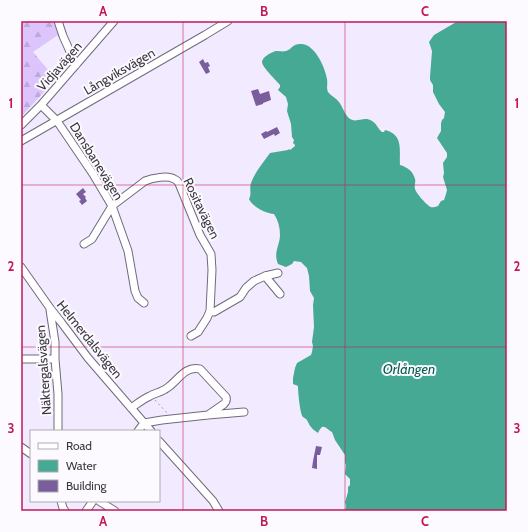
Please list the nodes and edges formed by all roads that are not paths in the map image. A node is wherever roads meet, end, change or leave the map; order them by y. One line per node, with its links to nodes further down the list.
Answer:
1 (58, 21): 4 (street)
2 (114, 21): 4 (street, Vidjavägen)
3 (228, 21): 6 (street, Långviksvägen)
4 (76, 65): 5 (street, Vidjavägen)
5 (41, 105): 6 (street, Dansbanevägen); 7 (street, Vidjavägen)
6 (57, 121): 8 (street, Långviksvägen); 9 (street, Dansbanevägen)
7 (21, 125)
8 (21, 141)
9 (112, 206): 10 (street, Rositavägen); 15 (street, Dansbanevägen); 17 (street, Rositavägen)
10 (84, 244)
11 (21, 268): 16 (street, Helmerdalsvägen)
12 (278, 273): 13 (street)
13 (265, 276): 14 (street); 17 (street)
14 (280, 294)
15 (144, 303)
16 (50, 308): 20 (street, Näktergalsvägen); 21 (street, Helmerdalsvägen)
17 (210, 311): 18 (street, Rositavägen)
18 (191, 336)
19 (21, 359): 20 (street)
20 (55, 359): 25 (street, Näktergalsvägen)
21 (131, 408): 23 (street); 24 (street, Helmerdalsvägen)
22 (244, 412): 23 (street)
23 (208, 414): 24 (street)
24 (144, 423): 26 (street); 27 (street, Helmerdalsvägen)
25 (58, 430)
26 (139, 430)
27 (150, 430)
28 (160, 441): 35 (street)
29 (21, 447): 30 (street)
30 (30, 453)
31 (92, 502): 33 (street)
32 (101, 502): 34 (street)
33 (86, 511)
34 (115, 511)
35 (219, 511)

